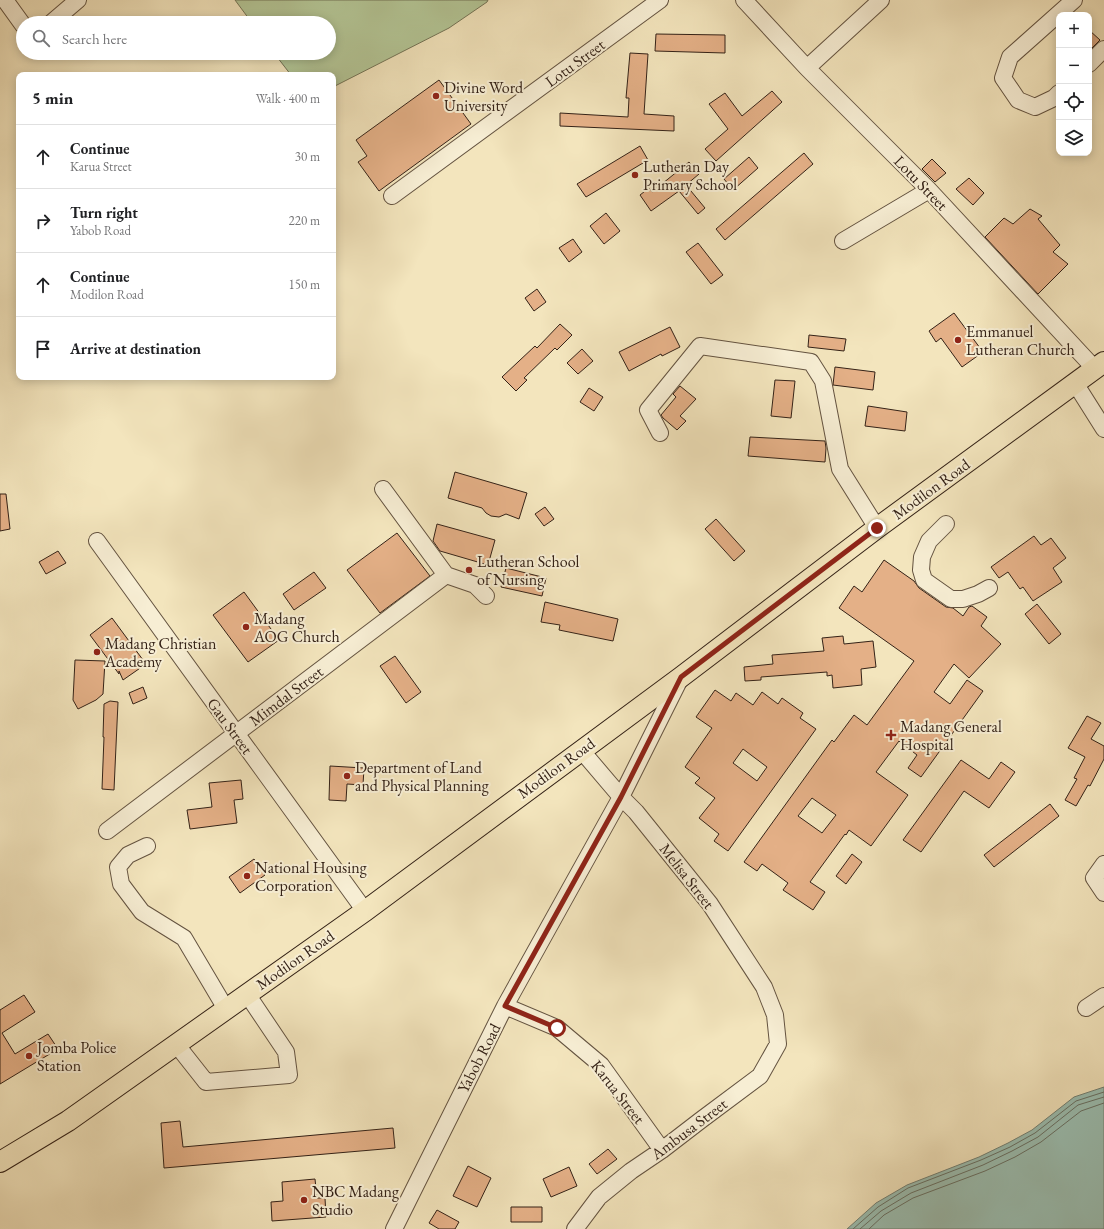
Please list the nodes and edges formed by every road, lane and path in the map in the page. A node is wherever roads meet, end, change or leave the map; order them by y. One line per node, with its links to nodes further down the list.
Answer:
1 (5, 0): 7 (street)
2 (78, 0): 8 (street)
3 (660, 0): 14 (street, Lotu Street)
4 (744, 0): 11 (street, Lotu Street)
5 (881, 0): 11 (street)
6 (1074, 0): 12 (street)
7 (17, 16)
8 (59, 16)
9 (1104, 49): 10 (street)
10 (1092, 61)
11 (807, 68): 13 (street, Lotu Street)
12 (1056, 96)
13 (929, 190): 15 (street); 16 (street, Lotu Street)
14 (392, 196)
15 (843, 241)
16 (1100, 366): 17 (main road, Modilon Road)
17 (1075, 383): 18 (street); 22 (main road, Modilon Road)
18 (1104, 429)
19 (660, 433): 22 (street)
20 (383, 489): 24 (street)
21 (946, 524): 25 (street)
22 (877, 528): 27 (main road, Modilon Road)
23 (97, 541): 28 (street, Gau Street)
24 (446, 575): 26 (street); 28 (street, Mimdal Street)
25 (989, 588)
26 (486, 596)
27 (681, 677): 29 (main road, Modilon Road); 30 (street, Yabob Road)
28 (236, 734): 31 (street, Mimdal Street); 35 (street, Gau Street)
29 (581, 750): 30 (street, Melisa Street); 35 (main road, Modilon Road)
30 (621, 797): 38 (street, Yabob Road); 41 (street, Melisa Street)
31 (107, 831)
32 (147, 846): 40 (street)
33 (1104, 864): 34 (street)
34 (1104, 893)
35 (365, 911): 36 (main road, Modilon Road)
36 (247, 994): 40 (main road, Modilon Road); 42 (street)
37 (1104, 996): 39 (street)
38 (505, 1006): 43 (street, Karua Street); 45 (street, Yabob Road)
39 (1086, 1008)
40 (226, 1009): 42 (main road, Modilon Road)
41 (775, 1015): 43 (street, Ambusa Street)
42 (176, 1044): 44 (main road, Modilon Road)
43 (662, 1150): 46 (street, Ambusa Street)
44 (0, 1162)
45 (394, 1229)
46 (575, 1229)

